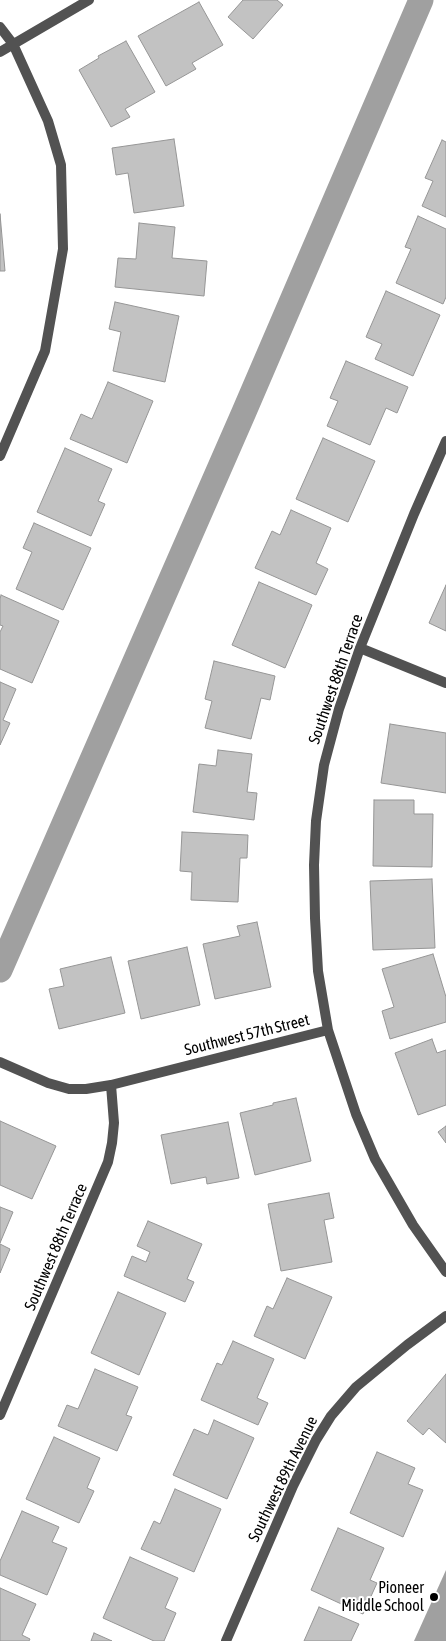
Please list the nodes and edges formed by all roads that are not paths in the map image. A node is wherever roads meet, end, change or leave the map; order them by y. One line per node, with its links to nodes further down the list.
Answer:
1 (89, 0): 3 (street)
2 (0, 28): 3 (street)
3 (13, 44): 4 (street); 6 (street)
4 (0, 52)
5 (446, 441): 7 (street, Southwest 88th Terrace)
6 (0, 456)
7 (360, 648): 8 (street); 9 (street, Southwest 88th Terrace)
8 (446, 683)
9 (328, 1030): 11 (street, Southwest 57th Street); 12 (street, Southwest 57th Street)
10 (0, 1062): 11 (street, Southwest 57th Street)
11 (111, 1085): 14 (street, Southwest 88th Terrace)
12 (446, 1272)
13 (446, 1316): 15 (street, Southwest 89th Avenue)
14 (0, 1415)
15 (226, 1641)

